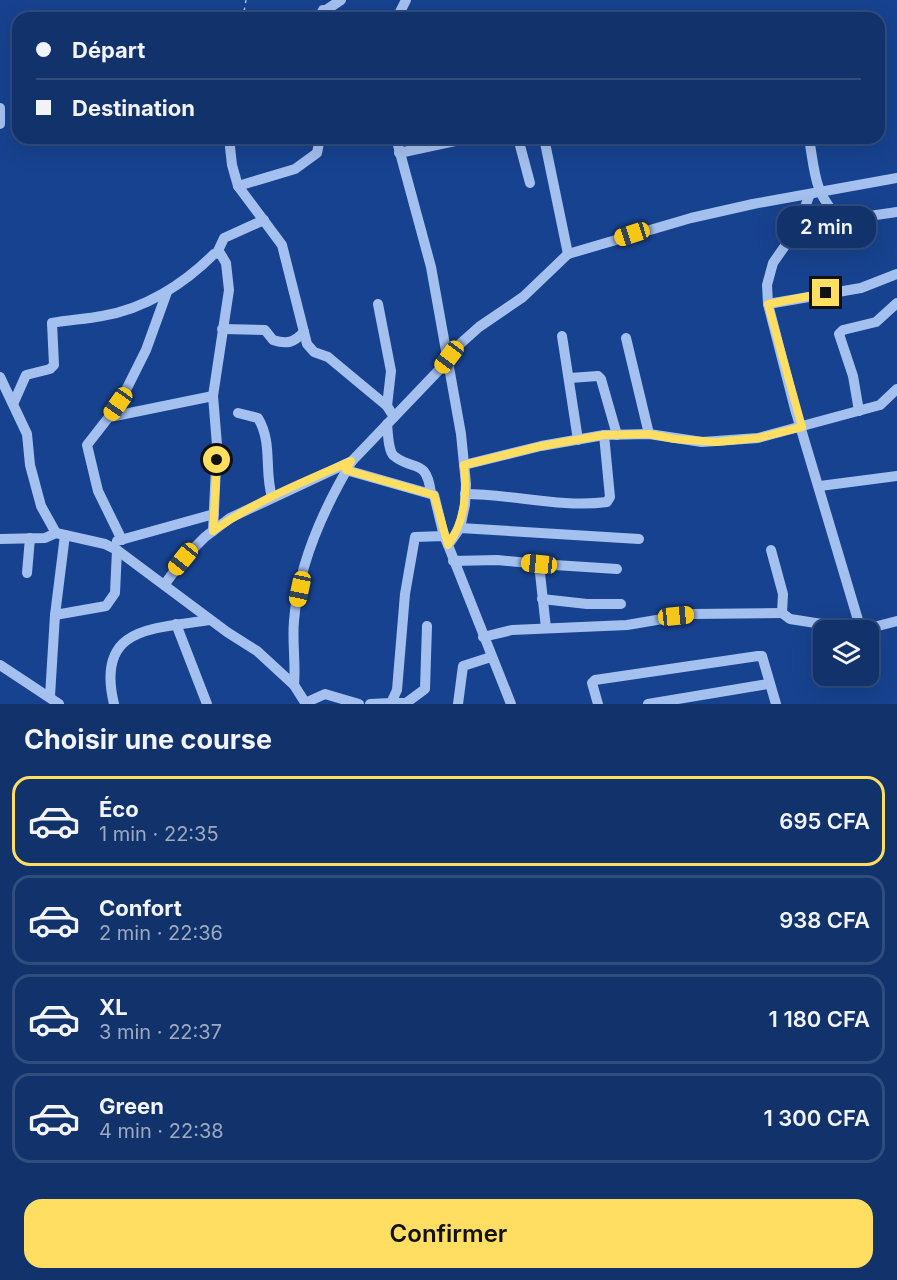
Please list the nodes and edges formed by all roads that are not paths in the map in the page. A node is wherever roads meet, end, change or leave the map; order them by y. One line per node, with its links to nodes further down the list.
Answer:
1 (341, 0): 2 (street)
2 (323, 10): 3 (street); 4 (street)
3 (321, 12)
4 (328, 12)
5 (0, 108): 6 (street)
6 (0, 124)
7 (230, 144): 17 (street)
8 (319, 144): 17 (street)
9 (397, 144): 14 (street)
10 (441, 144): 14 (street)
11 (520, 144): 16 (street)
12 (545, 144): 22 (street)
13 (810, 144): 18 (street)
14 (399, 153): 32 (street)
15 (897, 178): 18 (street)
16 (530, 183)
17 (238, 186): 20 (street)
18 (814, 193): 19 (street); 22 (street); 27 (street)
19 (897, 213)
20 (264, 220): 21 (street); 29 (street)
21 (218, 253): 24 (street); 28 (street)
22 (568, 254): 32 (street)
23 (897, 274): 27 (street)
24 (167, 292): 37 (street); 41 (street)
25 (897, 303): 39 (street)
26 (378, 304): 38 (street)
27 (768, 304): 43 (street)
28 (222, 329): 29 (street); 36 (street)
29 (304, 332): 38 (street)
30 (562, 336): 34 (street)
31 (626, 338): 44 (street)
32 (449, 357): 42 (street); 49 (street)
33 (0, 377): 37 (street)
34 (570, 378): 46 (street); 47 (street)
35 (897, 389): 39 (street)
36 (213, 396): 41 (street); 55 (street)
37 (14, 402): 58 (street)
38 (387, 406): 42 (street)
39 (859, 411): 43 (street)
40 (238, 413): 54 (street)
41 (110, 417): 62 (street)
42 (391, 420): 48 (street); 52 (street)
43 (802, 427): 44 (street); 51 (street)
44 (649, 434): 46 (street)
45 (604, 435): 46 (street); 47 (street); 53 (street)
46 (617, 435)
47 (578, 440): 49 (street)
48 (349, 465): 52 (street); 54 (street); 88 (street)
49 (464, 465): 53 (street)
50 (897, 476): 51 (street)
51 (820, 486): 77 (street)
52 (431, 493): 63 (street)
53 (465, 494): 56 (street)
54 (272, 497): 57 (street)
55 (214, 514): 57 (street); 62 (street)
56 (460, 528): 60 (street); 63 (street)
57 (213, 531): 71 (street)
58 (61, 534): 59 (street); 64 (street); 75 (street)
59 (30, 538): 61 (street); 70 (street)
60 (639, 538)
61 (0, 539)
62 (122, 540): 64 (street)
63 (446, 541): 67 (street); 90 (street)
64 (105, 544): 65 (street)
65 (117, 550): 71 (street); 75 (street)
66 (771, 550): 74 (street)
67 (453, 561): 68 (street); 84 (street)
68 (539, 564): 69 (street); 72 (street)
69 (617, 569)
70 (27, 573)
71 (165, 584): 76 (street)
72 (542, 599): 73 (street); 83 (street)
73 (621, 604)
74 (782, 613): 79 (street); 83 (street)
75 (55, 615): 89 (street)
76 (210, 620): 80 (street); 88 (street)
77 (858, 620)
78 (897, 621): 82 (street)
79 (813, 623)
80 (176, 624): 93 (street); 94 (street)
81 (427, 626): 90 (street)
82 (879, 626)
83 (546, 628): 84 (street)
84 (483, 637): 85 (street)
85 (491, 657): 97 (street); 98 (street)
86 (0, 665): 89 (street)
87 (768, 684): 99 (street); 100 (street); 101 (street)
88 (294, 685): 91 (street)
89 (50, 696): 92 (street)
90 (391, 702): 96 (street)
91 (305, 703): 95 (street)
92 (59, 704)
93 (114, 704)
94 (207, 704)
95 (359, 704)
96 (370, 704)
97 (458, 704)
98 (511, 704)
99 (598, 704)
100 (648, 704)
101 (776, 704)

